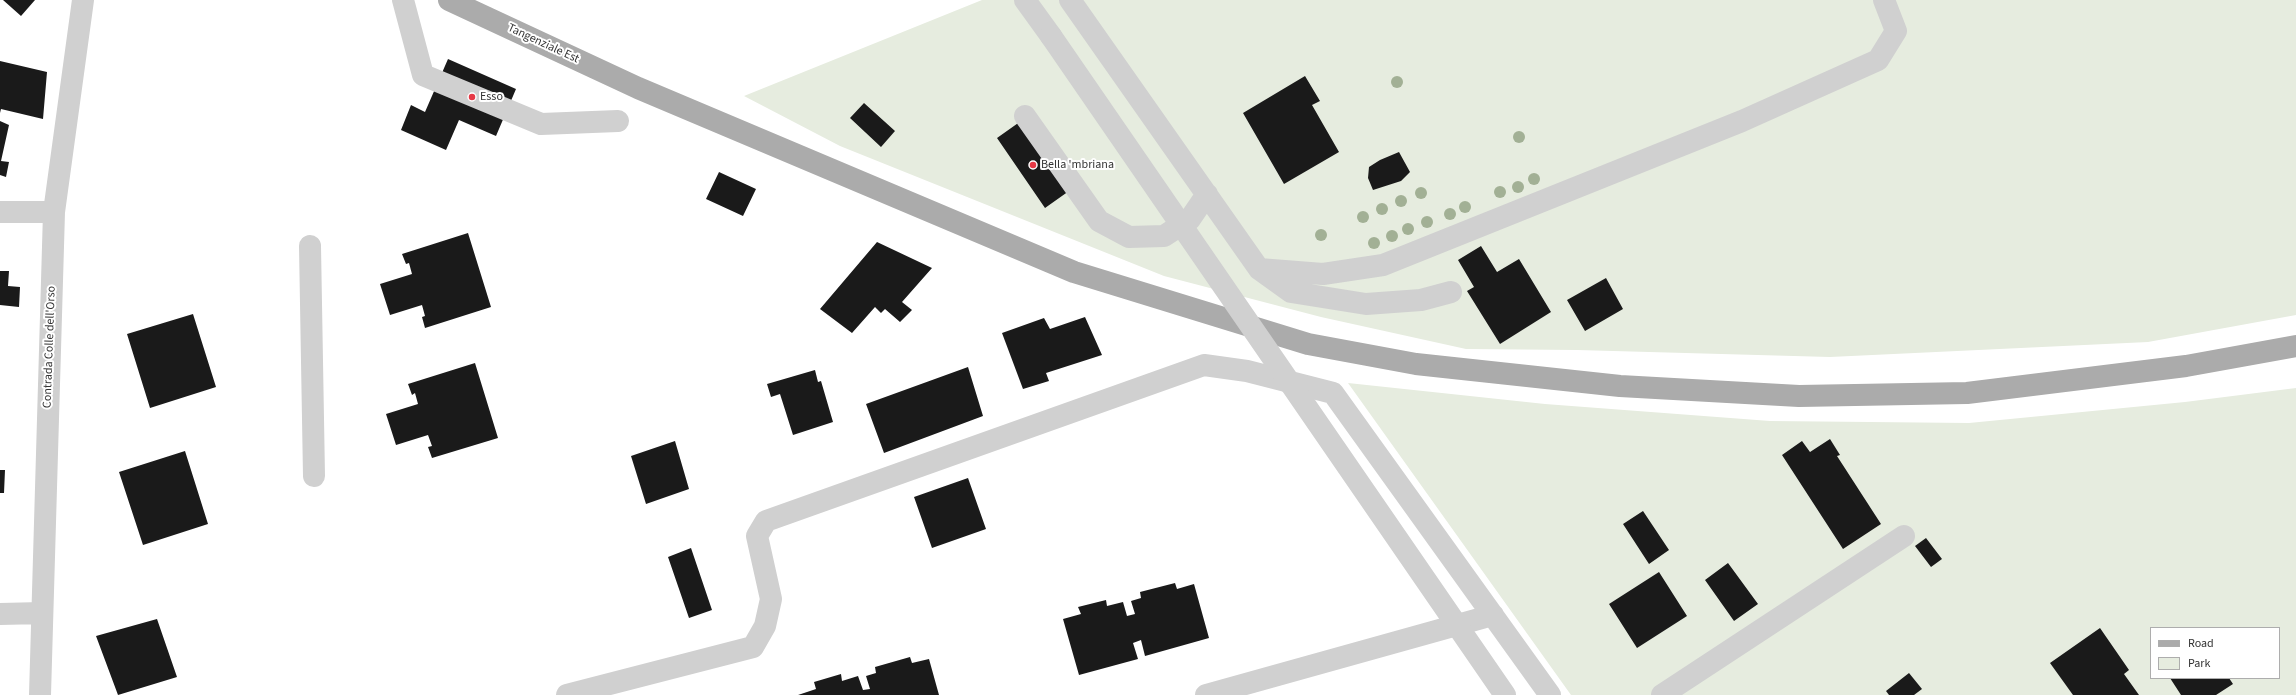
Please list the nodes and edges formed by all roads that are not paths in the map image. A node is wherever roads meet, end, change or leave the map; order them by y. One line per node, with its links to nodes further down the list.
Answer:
1 (83, 0): 11 (street, Contrada Colle dell'Orso)
2 (403, 0): 8 (street)
3 (449, 0): 15 (main road, Tangenziale Est)
4 (1026, 0): 24 (street, bridge)
5 (1070, 0): 9 (street)
6 (1884, 0): 13 (street)
7 (1026, 116): 9 (street)
8 (618, 121)
9 (1207, 194): 13 (street)
10 (0, 212): 11 (street)
11 (54, 212): 19 (street, Contrada Colle dell'Orso)
12 (310, 246): 16 (street)
13 (1259, 269): 14 (street)
14 (1451, 292)
15 (2296, 346)
16 (314, 476)
17 (1904, 536): 26 (street)
18 (0, 614): 19 (street)
19 (42, 614): 21 (street, Contrada Colle dell'Orso)
20 (1493, 615): 22 (street); 23 (street); 25 (street)
21 (40, 695)
22 (568, 695)
23 (1206, 695)
24 (1505, 695)
25 (1550, 695)
26 (1662, 695)

